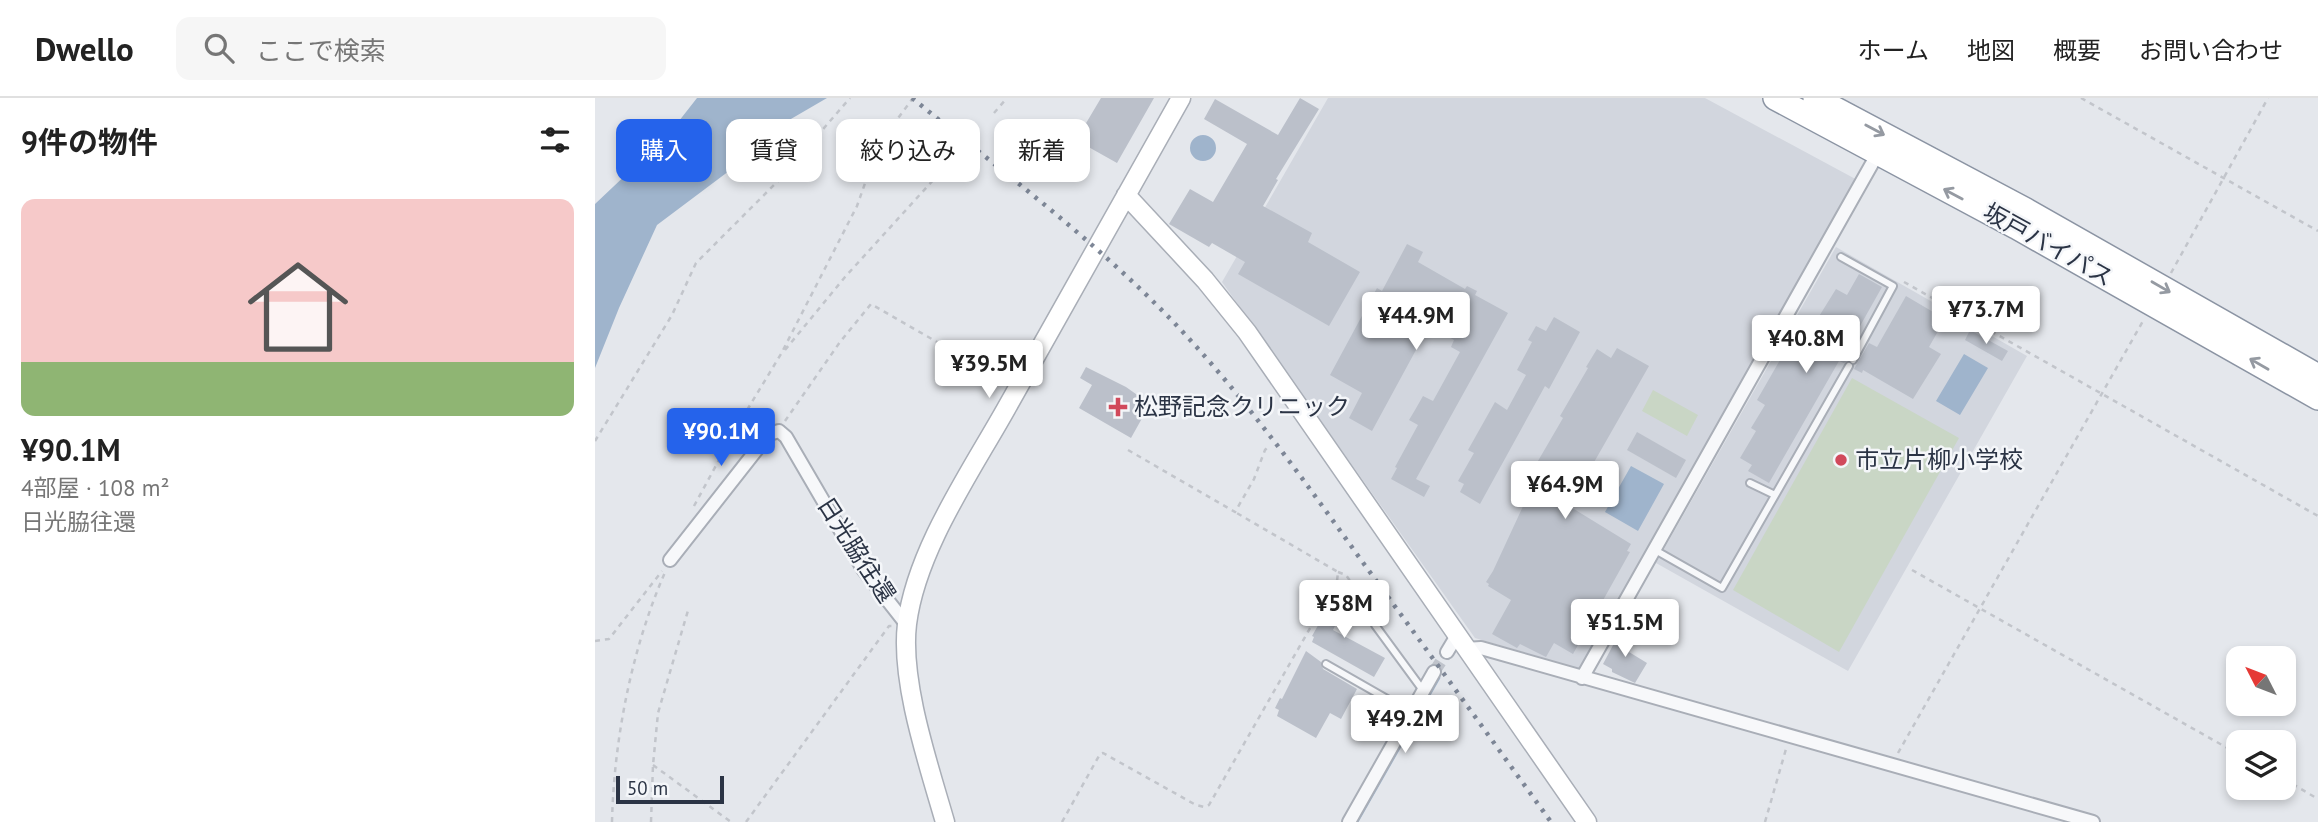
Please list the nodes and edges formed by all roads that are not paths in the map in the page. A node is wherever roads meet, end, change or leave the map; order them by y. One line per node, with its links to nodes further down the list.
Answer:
1 (1181, 98): 5 (street)
2 (1775, 98): 4 (highway, 坂戸バイパス)
3 (1815, 98): 7 (highway, 坂戸バイパス, one-way to 7)
4 (1878, 153): 7 (highway, 坂戸バイパス, one-way to 4); 12 (street)
5 (1126, 195): 14 (street); 16 (street)
6 (1841, 257): 11 (lane)
7 (2158, 296): 8 (highway, 坂戸バイパス); 9 (highway, 坂戸バイパス, one-way to 7)
8 (2318, 376)
9 (2318, 398)
10 (1750, 482): 11 (lane)
11 (1775, 495): 12 (lane)
12 (1653, 549): 19 (street)
13 (670, 560): 14 (street, 日光脇往還)
14 (907, 625): 22 (street)
15 (1375, 625): 20 (lane)
16 (1456, 646): 19 (street); 24 (street)
17 (1326, 664): 21 (lane)
18 (1434, 672): 20 (street)
19 (1582, 678): 25 (street)
20 (1422, 689): 21 (street)
21 (1410, 712): 23 (street)
22 (945, 822)
23 (1349, 822)
24 (1587, 822)
25 (2093, 822)

